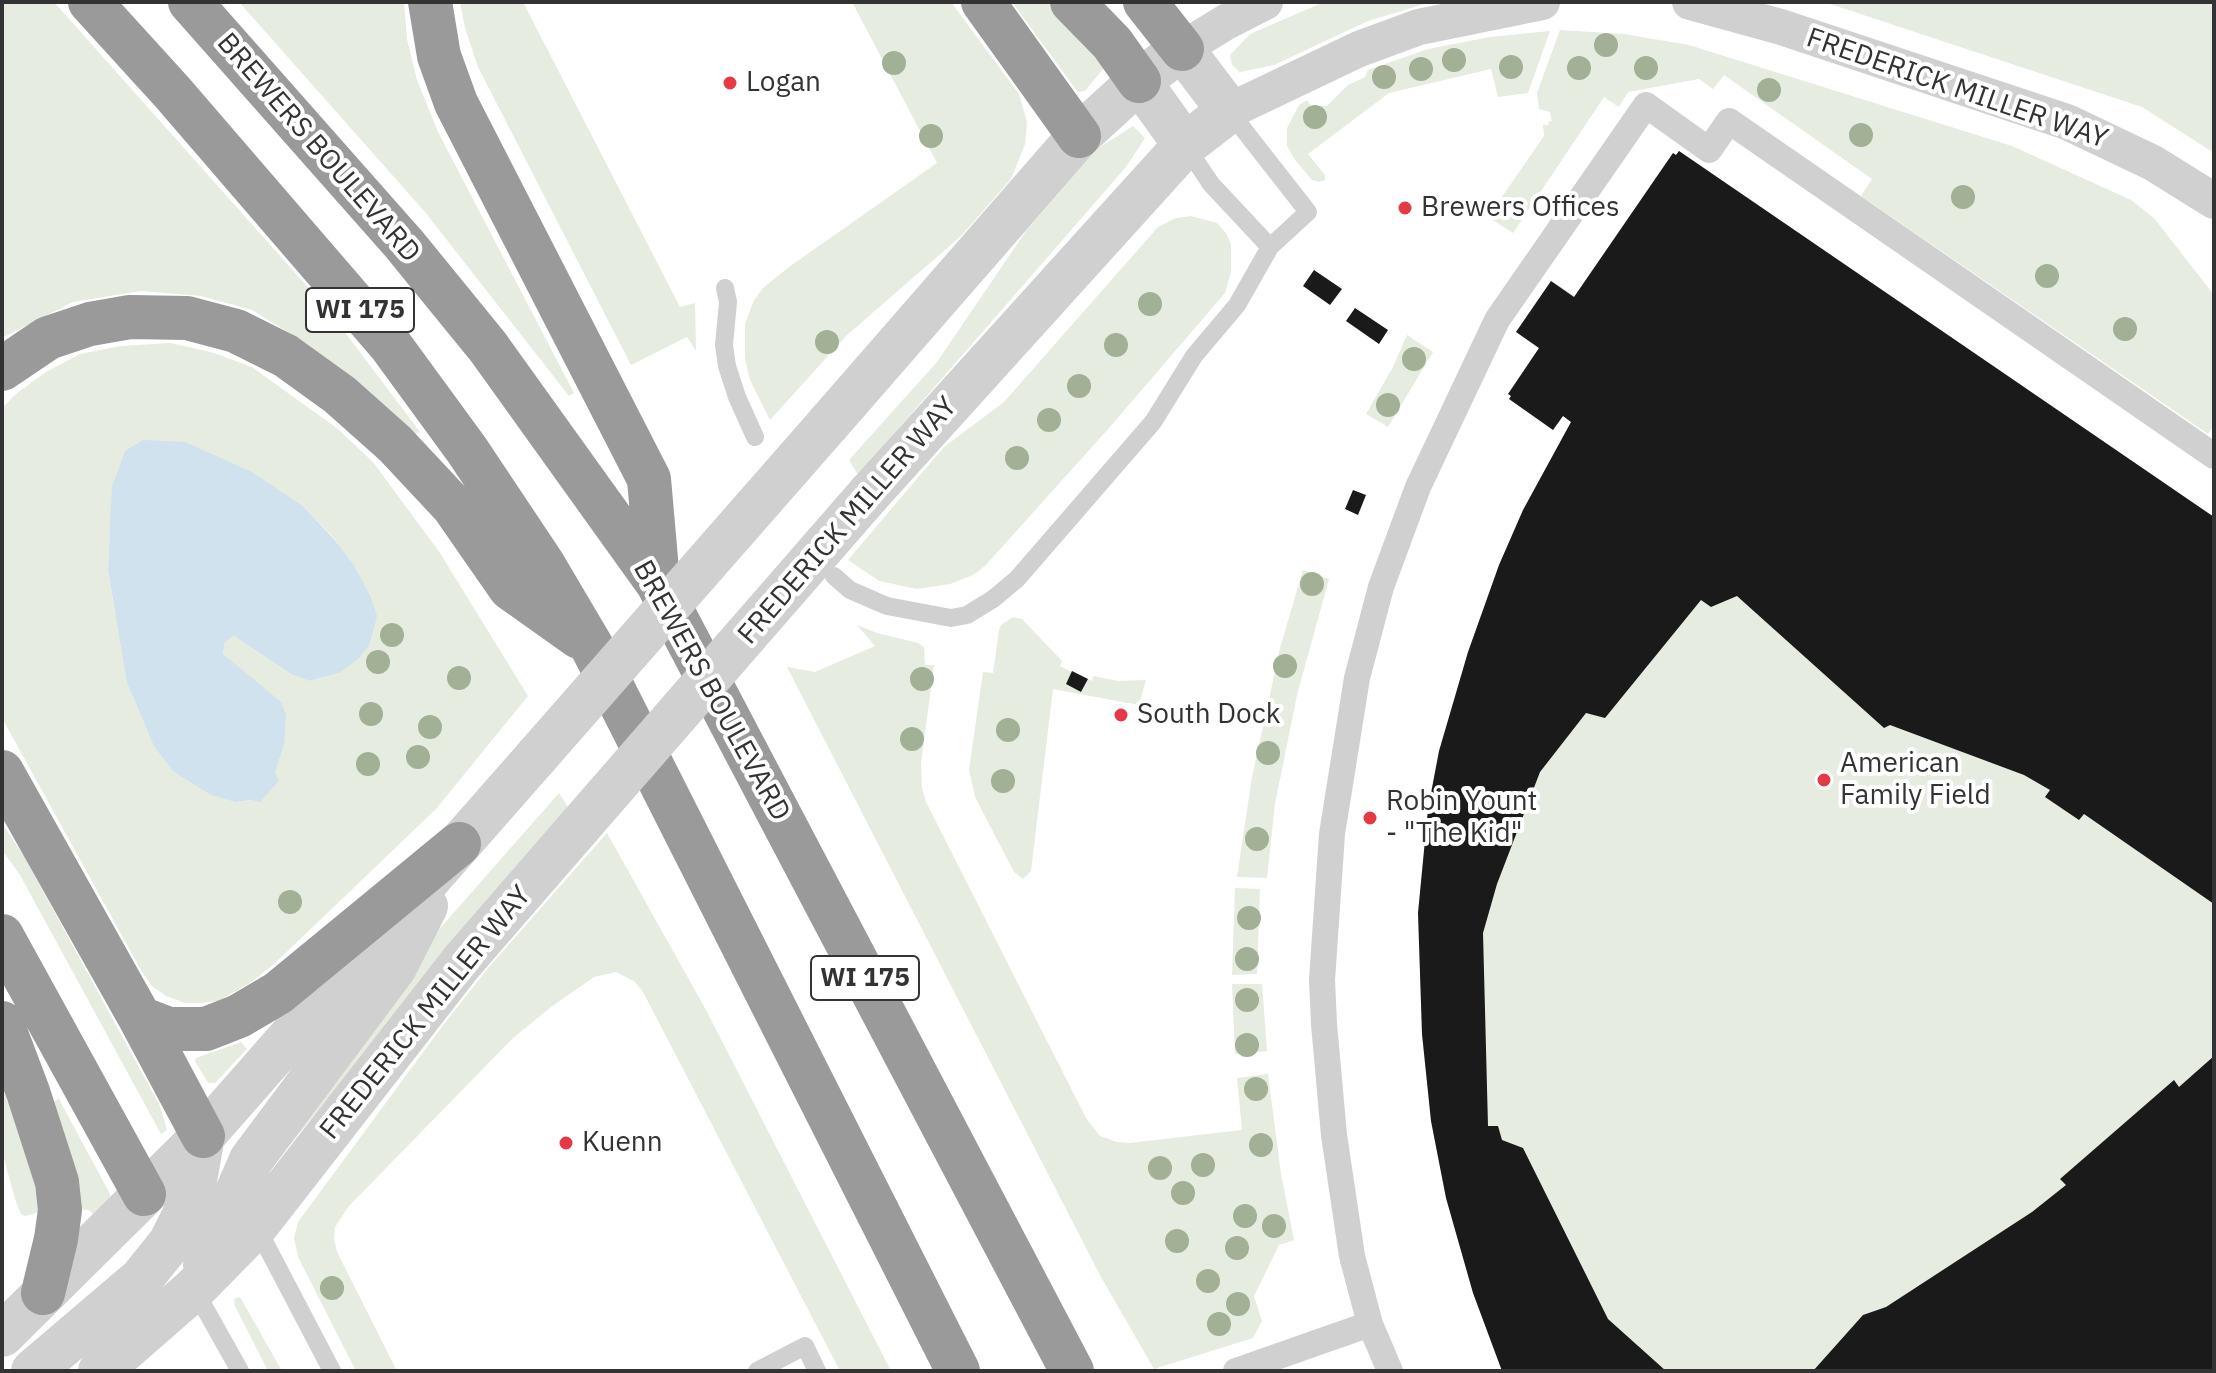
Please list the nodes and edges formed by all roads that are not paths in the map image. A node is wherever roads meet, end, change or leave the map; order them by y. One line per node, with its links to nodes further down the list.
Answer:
1 (90, 2): 23 (highway, WI 175)
2 (190, 2): 22 (highway, BREWERS BOULEVARD / WI 175)
3 (430, 2): 22 (highway)
4 (983, 2): 13 (highway)
5 (1072, 2): 11 (highway)
6 (1145, 2): 10 (highway)
7 (1265, 2): 10 (street)
8 (1542, 2): 12 (street, FREDERICK MILLER WAY)
9 (1690, 2): 15 (street, FREDERICK MILLER WAY)
10 (1182, 49): 11 (street); 12 (street)
11 (1139, 81): 13 (street); 14 (street)
12 (1229, 111): 14 (street, FREDERICK MILLER WAY); 16 (lane)
13 (1079, 136): 25 (street, bridge)
14 (1185, 145): 16 (lane); 31 (street, FREDERICK MILLER WAY, bridge)
15 (2214, 201)
16 (1270, 247): 21 (lane)
17 (725, 288): 19 (lane)
18 (2, 369): 23 (highway)
19 (755, 437)
20 (2214, 456): 35 (street)
21 (834, 576)
22 (658, 584): 44 (highway, BREWERS BOULEVARD / WI 175)
23 (592, 647): 43 (highway, WI 175)
24 (2, 772): 27 (highway)
25 (459, 844): 27 (highway); 29 (street); 31 (street)
26 (2, 936): 30 (highway)
27 (140, 1018): 29 (highway)
28 (2, 1023): 34 (highway)
29 (203, 1136): 30 (street); 31 (street); 32 (street)
30 (144, 1194): 32 (street); 34 (street)
31 (246, 1209): 33 (street, FREDERICK MILLER WAY); 40 (lane)
32 (170, 1243): 33 (street); 37 (street)
33 (194, 1289): 38 (street, FREDERICK MILLER WAY); 39 (lane)
34 (43, 1293): 36 (street)
35 (1370, 1324): 45 (street); 46 (street)
36 (2, 1335)
37 (33, 1371)
38 (100, 1371)
39 (240, 1371)
40 (332, 1371)
41 (757, 1371): 42 (lane)
42 (817, 1371)
43 (958, 1371)
44 (1072, 1371)
45 (1236, 1371)
46 (1390, 1371)

